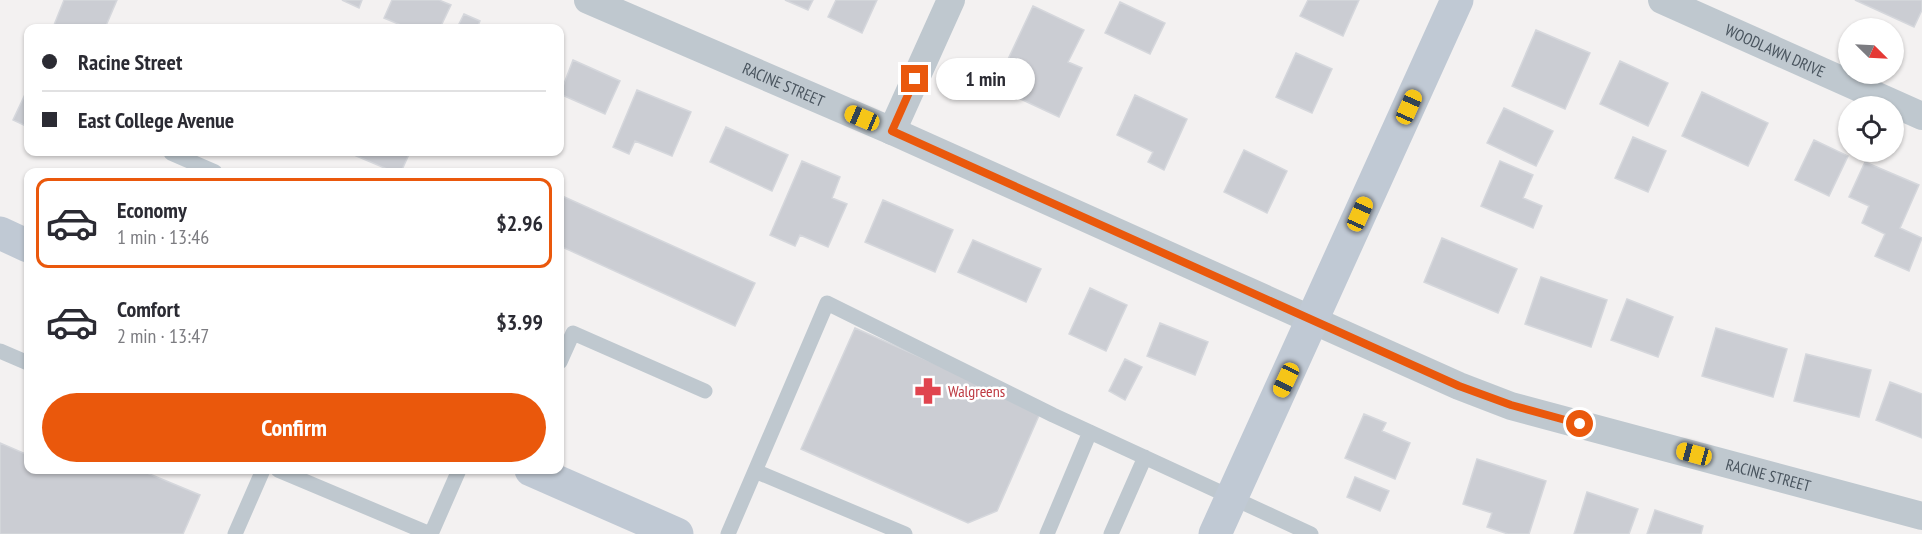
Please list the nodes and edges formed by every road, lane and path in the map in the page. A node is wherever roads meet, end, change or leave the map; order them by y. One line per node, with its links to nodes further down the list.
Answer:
1 (588, 0): 6 (street, RACINE STREET)
2 (951, 0): 6 (street)
3 (1457, 0): 11 (main road)
4 (1662, 0): 5 (street, WOODLAWN DRIVE)
5 (1922, 116)
6 (892, 131): 11 (street, RACINE STREET)
7 (178, 156): 8 (lane)
8 (206, 168)
9 (0, 233): 10 (main road)
10 (24, 244)
11 (1312, 321): 23 (main road); 24 (street, RACINE STREET)
12 (0, 351): 14 (lane)
13 (564, 353): 15 (lane)
14 (24, 361)
15 (705, 391)
16 (1090, 432): 17 (lane); 18 (lane); 30 (lane)
17 (1145, 457): 23 (lane); 31 (lane)
18 (755, 471): 28 (lane); 29 (lane)
19 (261, 474): 25 (lane)
20 (288, 474): 26 (lane)
21 (457, 474): 26 (lane)
22 (540, 474): 27 (main road)
23 (1232, 496): 32 (main road); 33 (lane)
24 (1922, 516)
25 (236, 534)
26 (430, 534)
27 (677, 534)
28 (728, 534)
29 (905, 534)
30 (1047, 534)
31 (1111, 534)
32 (1215, 534)
33 (1311, 534)

